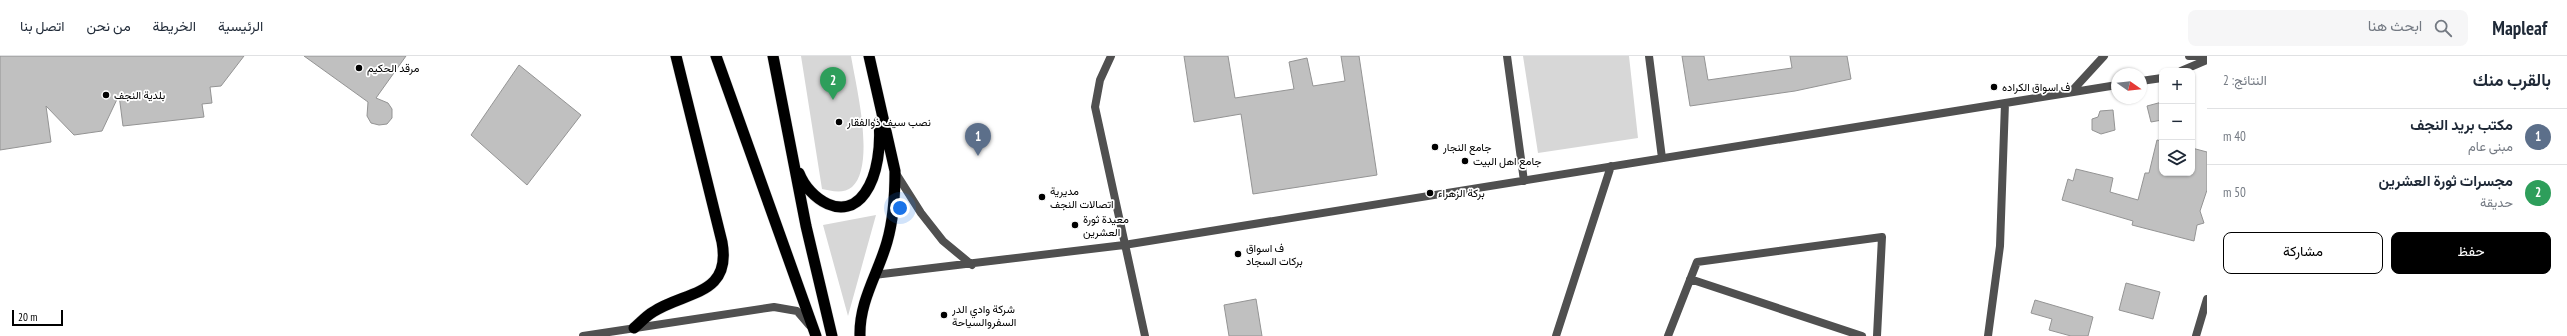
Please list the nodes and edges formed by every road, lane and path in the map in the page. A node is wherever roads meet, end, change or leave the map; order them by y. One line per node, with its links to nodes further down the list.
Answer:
1 (676, 56): 29 (highway)
2 (716, 56): 30 (highway)
3 (772, 56): 19 (highway)
4 (869, 56): 17 (highway)
5 (1111, 56): 24 (street)
6 (1507, 56): 23 (street)
7 (1649, 56): 20 (street)
8 (2104, 56): 16 (street)
9 (2189, 56): 10 (street)
10 (2202, 56)
11 (2207, 60): 12 (street)
12 (2188, 68)
13 (2159, 78): 14 (street)
14 (2147, 80)
15 (2111, 86): 16 (street)
16 (2071, 92): 18 (street)
17 (876, 93): 19 (highway); 22 (highway)
18 (2005, 103): 20 (street); 39 (street)
19 (790, 144): 32 (highway)
20 (1662, 158): 21 (street)
21 (1611, 166): 23 (street); 35 (street)
22 (895, 171): 25 (street); 26 (highway)
23 (1524, 181): 24 (street)
24 (1124, 245): 25 (street); 34 (street)
25 (972, 265): 26 (street)
26 (874, 275): 33 (highway)
27 (1690, 280): 36 (street); 37 (street); 38 (street)
28 (2207, 299): 40 (street)
29 (634, 328): 30 (street); 31 (street)
30 (815, 335)
31 (583, 336)
32 (832, 336)
33 (860, 336)
34 (1145, 336)
35 (1556, 336)
36 (1668, 336)
37 (1862, 336)
38 (1876, 336)
39 (1988, 336)
40 (2196, 336)

